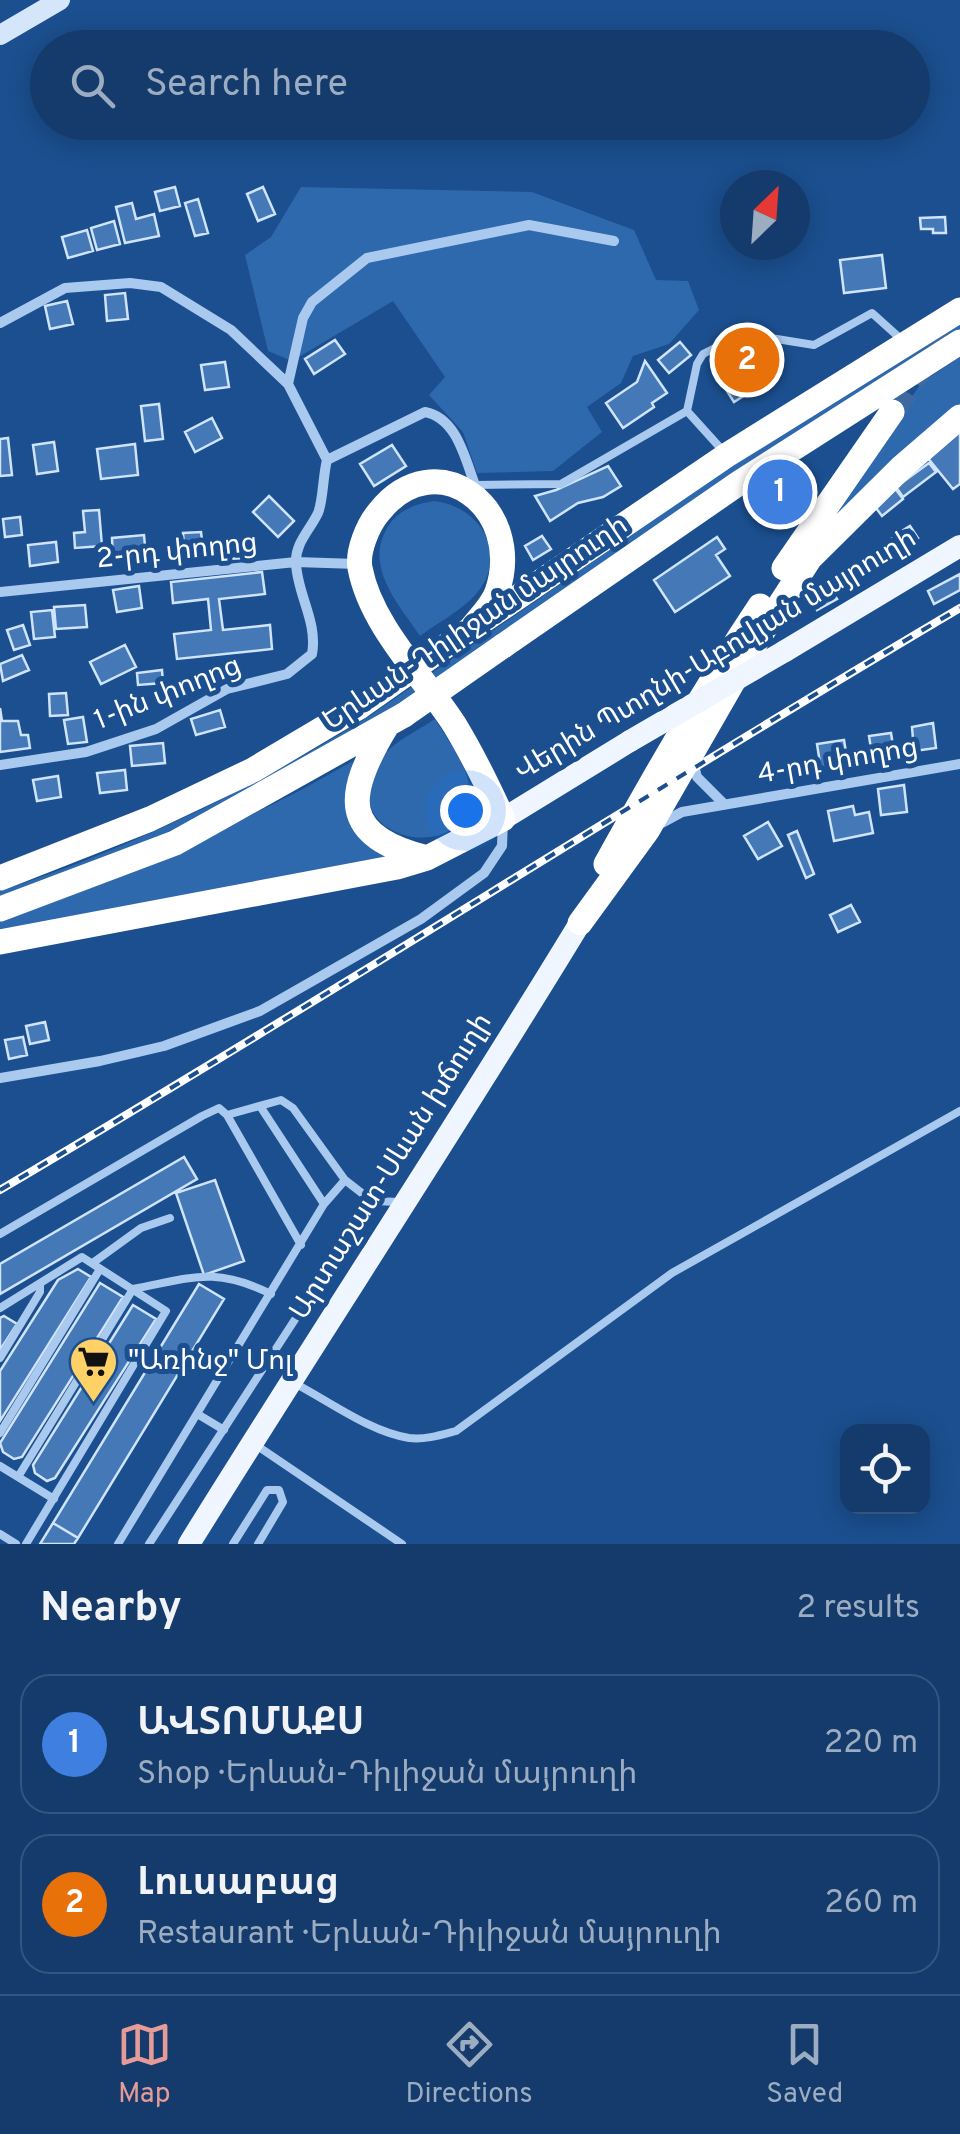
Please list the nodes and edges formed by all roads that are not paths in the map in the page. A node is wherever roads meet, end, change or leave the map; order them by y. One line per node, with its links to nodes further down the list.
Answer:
1 (60, 0): 2 (street)
2 (0, 35)
3 (614, 241): 8 (street)
4 (960, 310): 7 (highway, Երևան-Դիլիջան մայրուղի)
5 (0, 323): 8 (street)
6 (960, 342): 20 (highway, Երևան-Դիլիջան մայրուղի, bridge)
7 (906, 343): 9 (lane); 12 (highway, Երևան-Դիլիջան մայրուղի)
8 (288, 384): 13 (street)
9 (687, 411): 12 (lane); 14 (lane)
10 (892, 412): 30 (highway)
11 (960, 417): 21 (highway)
12 (727, 455): 19 (highway, Երևան-Դիլիջան մայրուղի)
13 (328, 460): 14 (street); 16 (street)
14 (471, 488): 17 (highway); 19 (highway)
15 (960, 546): 25 (main road, Վերին Պտղնի-Աբովյան մայրուղի, bridge)
16 (296, 562): 17 (street, 2-րդ փողոց); 18 (street, 2-րդ փողոց); 23 (street, 1-ին փողոց)
17 (359, 564): 25 (highway)
18 (0, 592)
19 (470, 630): 28 (highway, Երևան-Դիլիջան մայրուղի, bridge)
20 (395, 721): 27 (highway); 29 (highway, Երևան-Դիլիջան մայրուղի)
21 (692, 753): 24 (street); 26 (highway)
22 (960, 764): 24 (street, 4-րդ փողոց)
23 (0, 765)
24 (724, 804): 26 (street, 4-րդ փողոց)
25 (503, 819): 27 (highway); 32 (street)
26 (646, 831): 30 (highway)
27 (427, 858): 31 (highway)
28 (0, 878)
29 (0, 909)
30 (580, 922): 38 (main road, Արտաշատ-Սևան խճուղի)
31 (0, 942)
32 (0, 1078)
33 (260, 1106): 35 (lane); 36 (lane); 39 (lane)
34 (960, 1111): 49 (lane)
35 (228, 1115): 41 (lane); 42 (lane)
36 (345, 1180): 37 (lane); 39 (lane)
37 (372, 1201): 38 (lane); 51 (lane)
38 (408, 1202): 49 (main road, Արտաշատ-Սևան խճուղի)
39 (324, 1204): 42 (lane)
40 (170, 1218): 43 (lane)
41 (0, 1234)
42 (301, 1245): 46 (lane)
43 (97, 1266): 44 (lane); 45 (lane); 52 (lane)
44 (40, 1284): 47 (lane); 48 (lane)
45 (133, 1289): 46 (lane); 55 (lane); 56 (lane)
46 (271, 1294): 50 (lane)
47 (0, 1308)
48 (0, 1358)
49 (290, 1381): 53 (main road, Արտաշատ-Սևան խճուղի)
50 (199, 1415): 51 (lane); 62 (lane)
51 (224, 1430): 63 (lane)
52 (0, 1434)
53 (252, 1442): 64 (main road, Արտաշատ-Սևան խճուղի); 67 (lane)
54 (0, 1466): 55 (lane)
55 (18, 1477): 56 (lane)
56 (54, 1499): 57 (lane)
57 (37, 1526): 58 (lane); 61 (lane)
58 (47, 1532)
59 (0, 1534): 60 (lane)
60 (16, 1544)
61 (26, 1544)
62 (118, 1544)
63 (149, 1544)
64 (189, 1544)
65 (233, 1544): 66 (lane)
66 (258, 1544)
67 (402, 1544)

